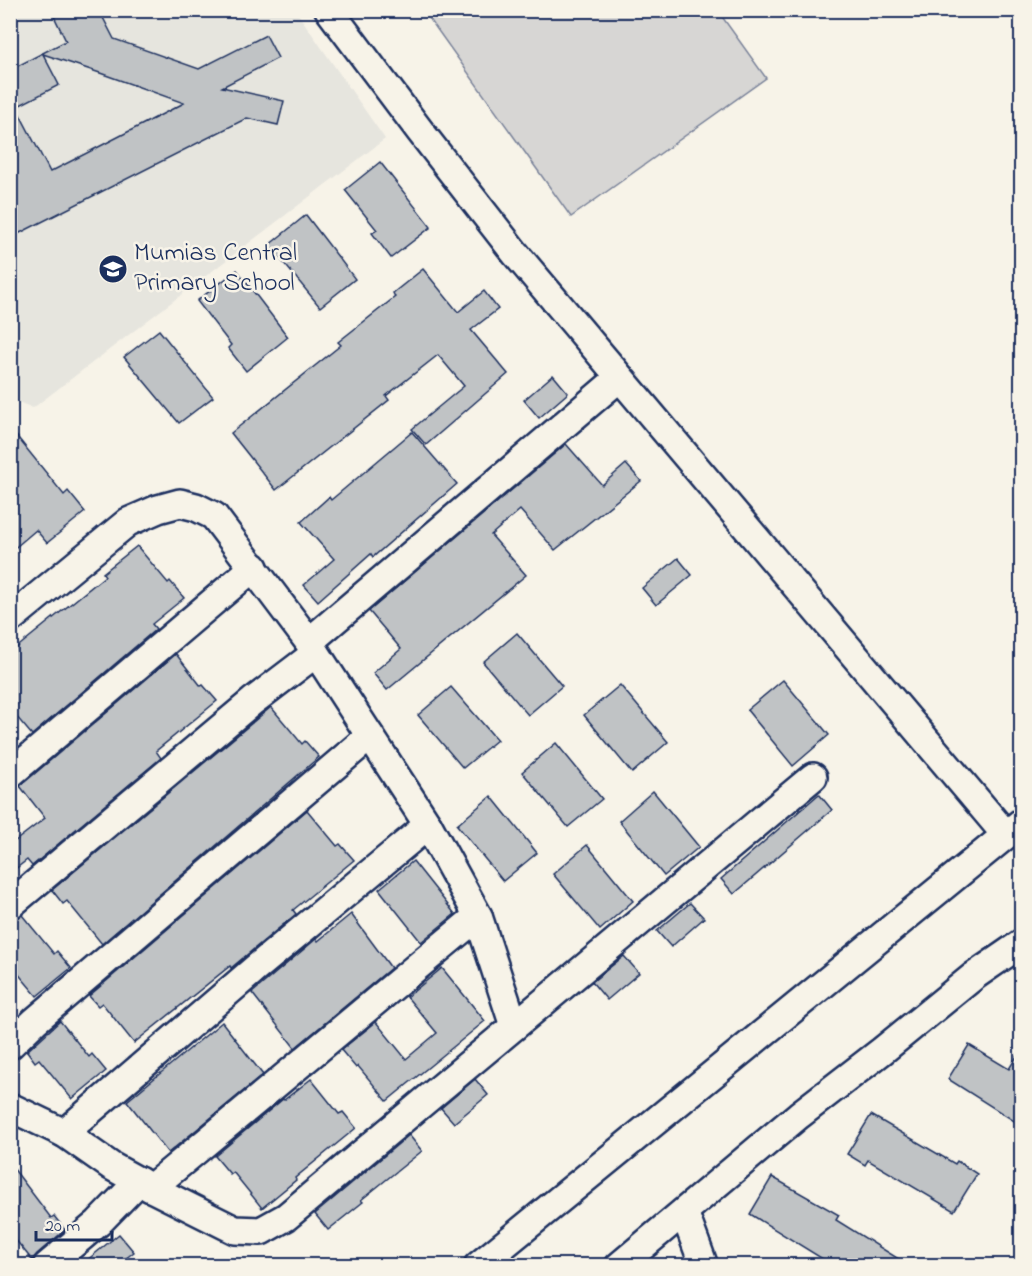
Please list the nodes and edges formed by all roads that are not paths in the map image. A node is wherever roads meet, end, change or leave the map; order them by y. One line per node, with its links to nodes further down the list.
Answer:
1 (329, 10): 2 (street)
2 (619, 378): 5 (street); 10 (street)
3 (254, 567): 4 (street); 5 (street); 7 (street)
4 (10, 619)
5 (313, 647): 6 (street); 11 (street)
6 (370, 736): 9 (street); 15 (street)
7 (10, 774)
8 (813, 777): 14 (street)
9 (428, 825): 12 (street); 17 (street)
10 (1014, 829): 21 (street)
11 (10, 905)
12 (478, 916): 14 (street); 18 (street)
13 (1022, 943): 19 (street)
14 (514, 1026): 18 (street)
15 (10, 1045)
16 (10, 1107): 17 (street)
17 (64, 1133): 18 (street)
18 (145, 1185): 20 (street)
19 (684, 1212): 22 (street); 23 (street)
20 (47, 1266)
21 (478, 1266)
22 (619, 1266)
23 (704, 1266)

